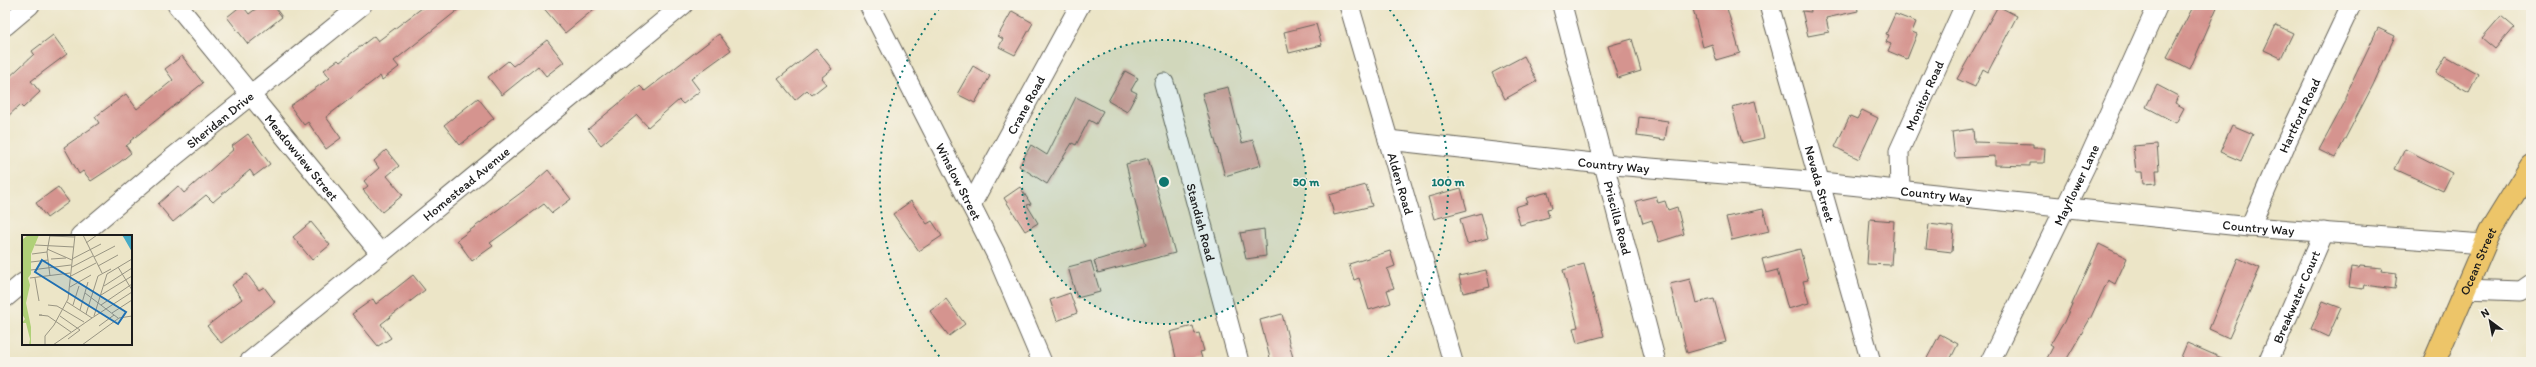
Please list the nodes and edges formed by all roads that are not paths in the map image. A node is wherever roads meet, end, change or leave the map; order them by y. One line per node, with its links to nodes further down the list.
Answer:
1 (30, 5): 13 (street)
2 (177, 5): 15 (street, Meadowview Street)
3 (362, 5): 15 (street, Sheridan Drive)
4 (683, 5): 27 (street, Homestead Avenue)
5 (869, 5): 21 (street, Winslow Street)
6 (1080, 5): 21 (street, Crane Road)
7 (1349, 5): 16 (street, Alden Road)
8 (1562, 5): 17 (street, Priscilla Road)
9 (1769, 5): 19 (street, Nevada Street)
10 (1965, 5): 20 (street, Monitor Road)
11 (2158, 5): 22 (street, Mayflower Lane)
12 (2351, 5): 23 (street, Hartford Road)
13 (5, 26)
14 (1164, 83): 34 (street, Standish Road)
15 (252, 95): 25 (street, Sheridan Drive); 27 (street, Meadowview Street)
16 (1388, 140): 17 (street, Country Way); 35 (street, Alden Road)
17 (1602, 164): 19 (street, Country Way); 36 (street, Priscilla Road)
18 (2531, 166): 26 (main road, Ocean Street)
19 (1821, 182): 20 (street, Country Way); 37 (street, Nevada Street)
20 (1900, 190): 22 (street, Country Way)
21 (971, 205): 33 (street, Winslow Street)
22 (2064, 208): 23 (street, Country Way); 38 (street, Mayflower Lane)
23 (2250, 227): 24 (street, Country Way)
24 (2324, 232): 26 (street, Country Way); 39 (street, Breakwater Court)
25 (81, 235)
26 (2484, 244): 30 (main road, Ocean Street)
27 (381, 254): 32 (street, Homestead Avenue)
28 (2531, 284): 30 (street)
29 (22, 285): 31 (street)
30 (2465, 289): 40 (main road, Ocean Street)
31 (5, 298)
32 (249, 362)
33 (1042, 362)
34 (1239, 362)
35 (1453, 362)
36 (1656, 362)
37 (1871, 362)
38 (1990, 362)
39 (2268, 362)
40 (2434, 362)

